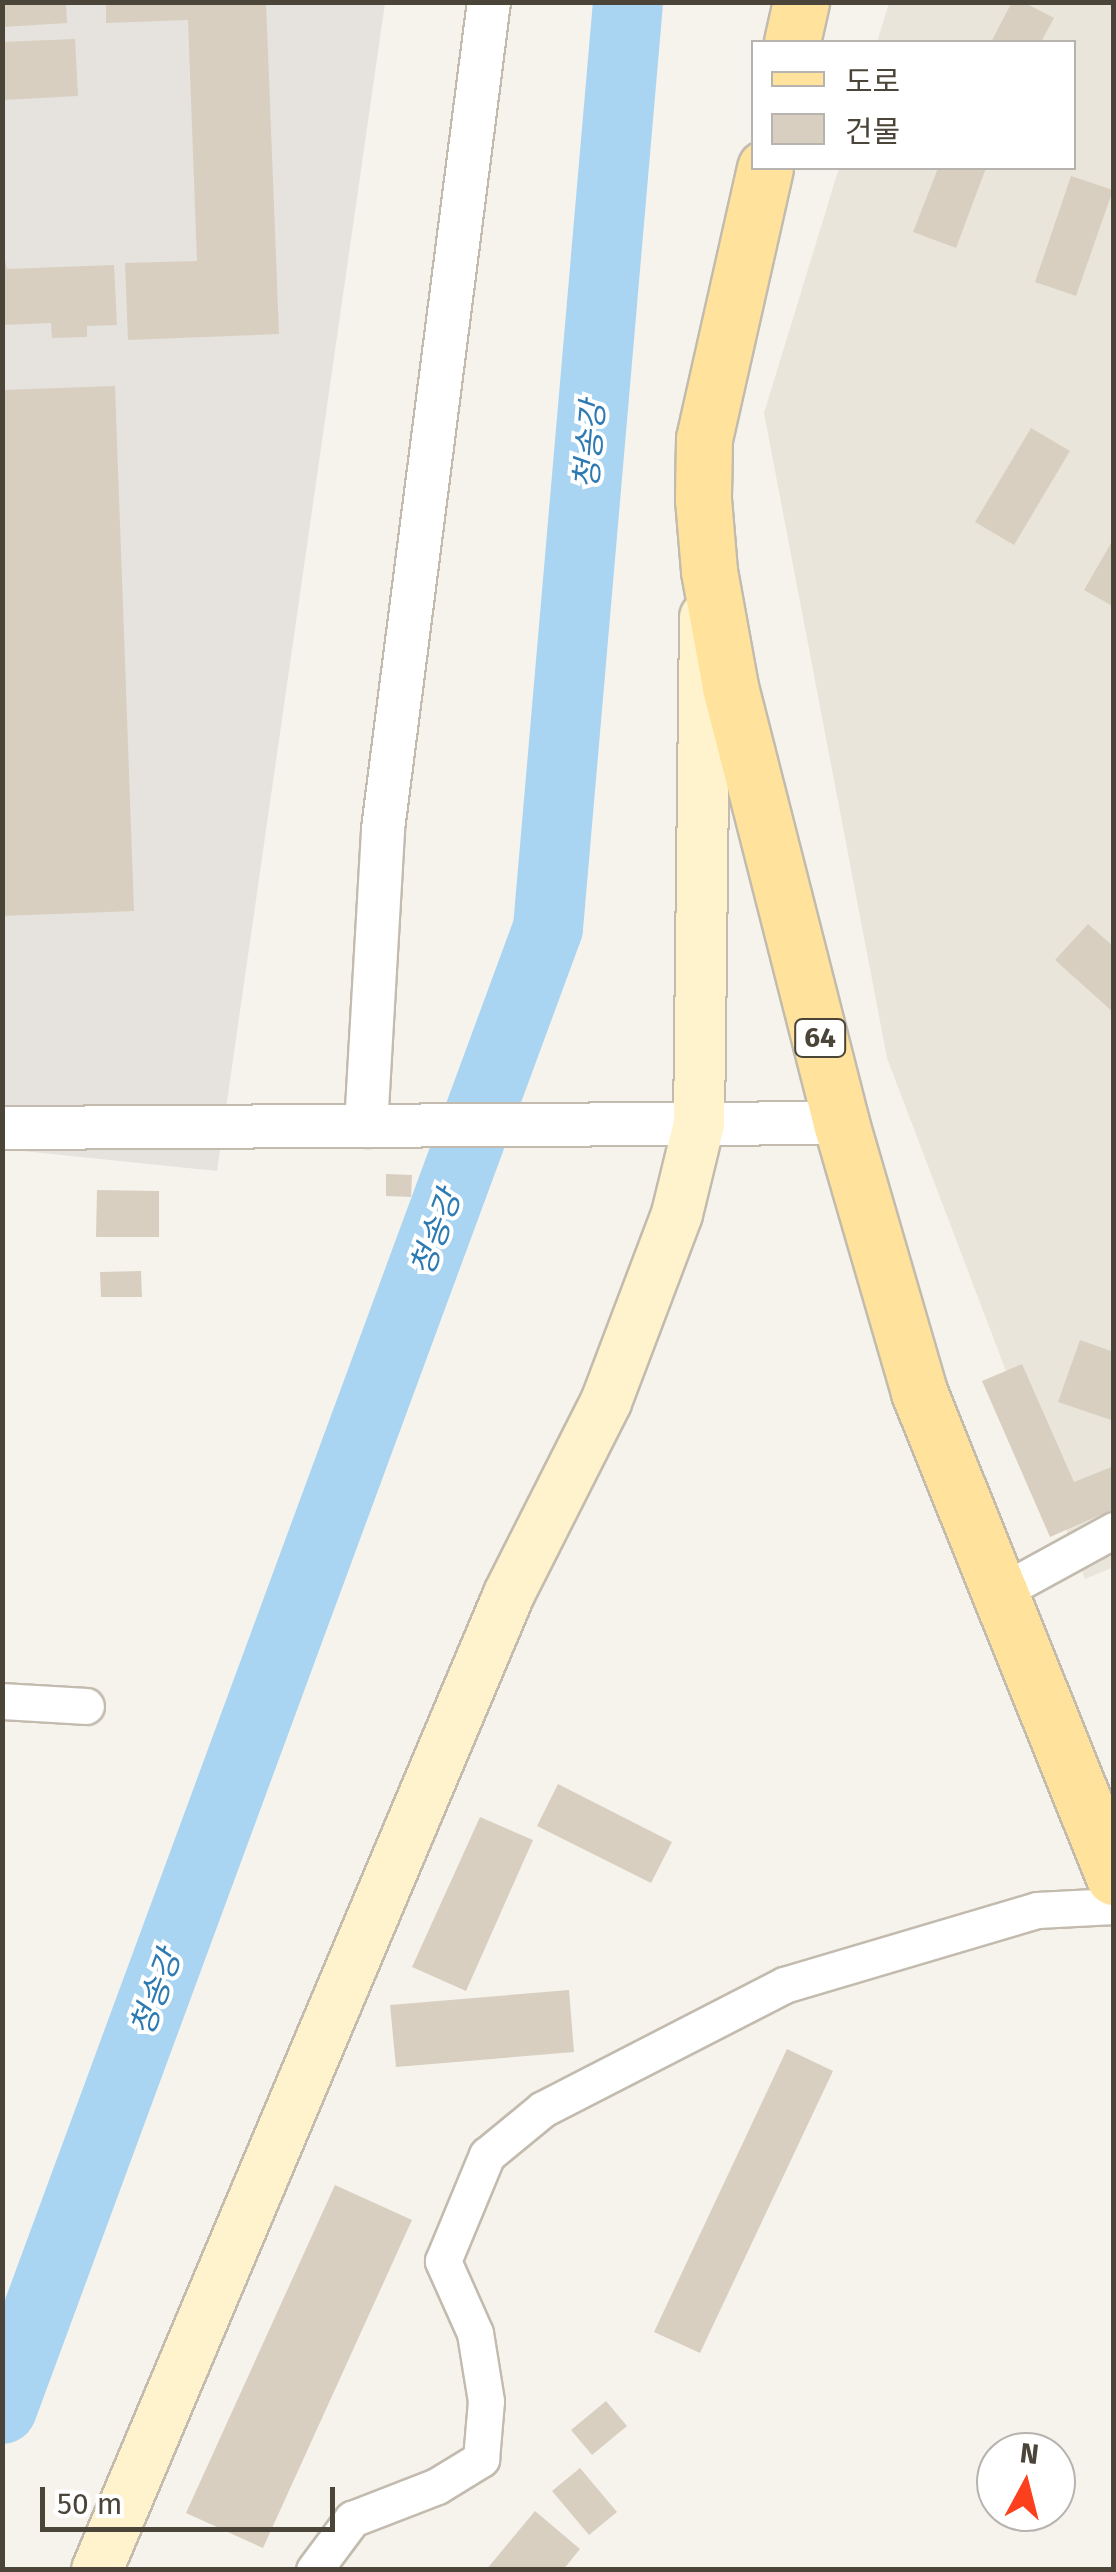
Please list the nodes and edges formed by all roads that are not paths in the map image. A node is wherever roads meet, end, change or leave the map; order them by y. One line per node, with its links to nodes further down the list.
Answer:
1 (489, 2): 8 (street)
2 (802, 2): 3 (main road)
3 (792, 40)
4 (764, 170): 5 (main road, 64)
5 (710, 571): 6 (main road, 64); 7 (main road)
6 (841, 1123): 7 (street); 11 (main road, 64)
7 (699, 1124): 8 (street); 16 (main road)
8 (366, 1126): 9 (street)
9 (2, 1128)
10 (1114, 1530): 11 (street)
11 (999, 1593): 14 (main road, 64)
12 (2, 1700): 13 (street)
13 (86, 1706)
14 (1114, 1877)
15 (1114, 1906): 17 (street)
16 (98, 2570)
17 (314, 2570)

